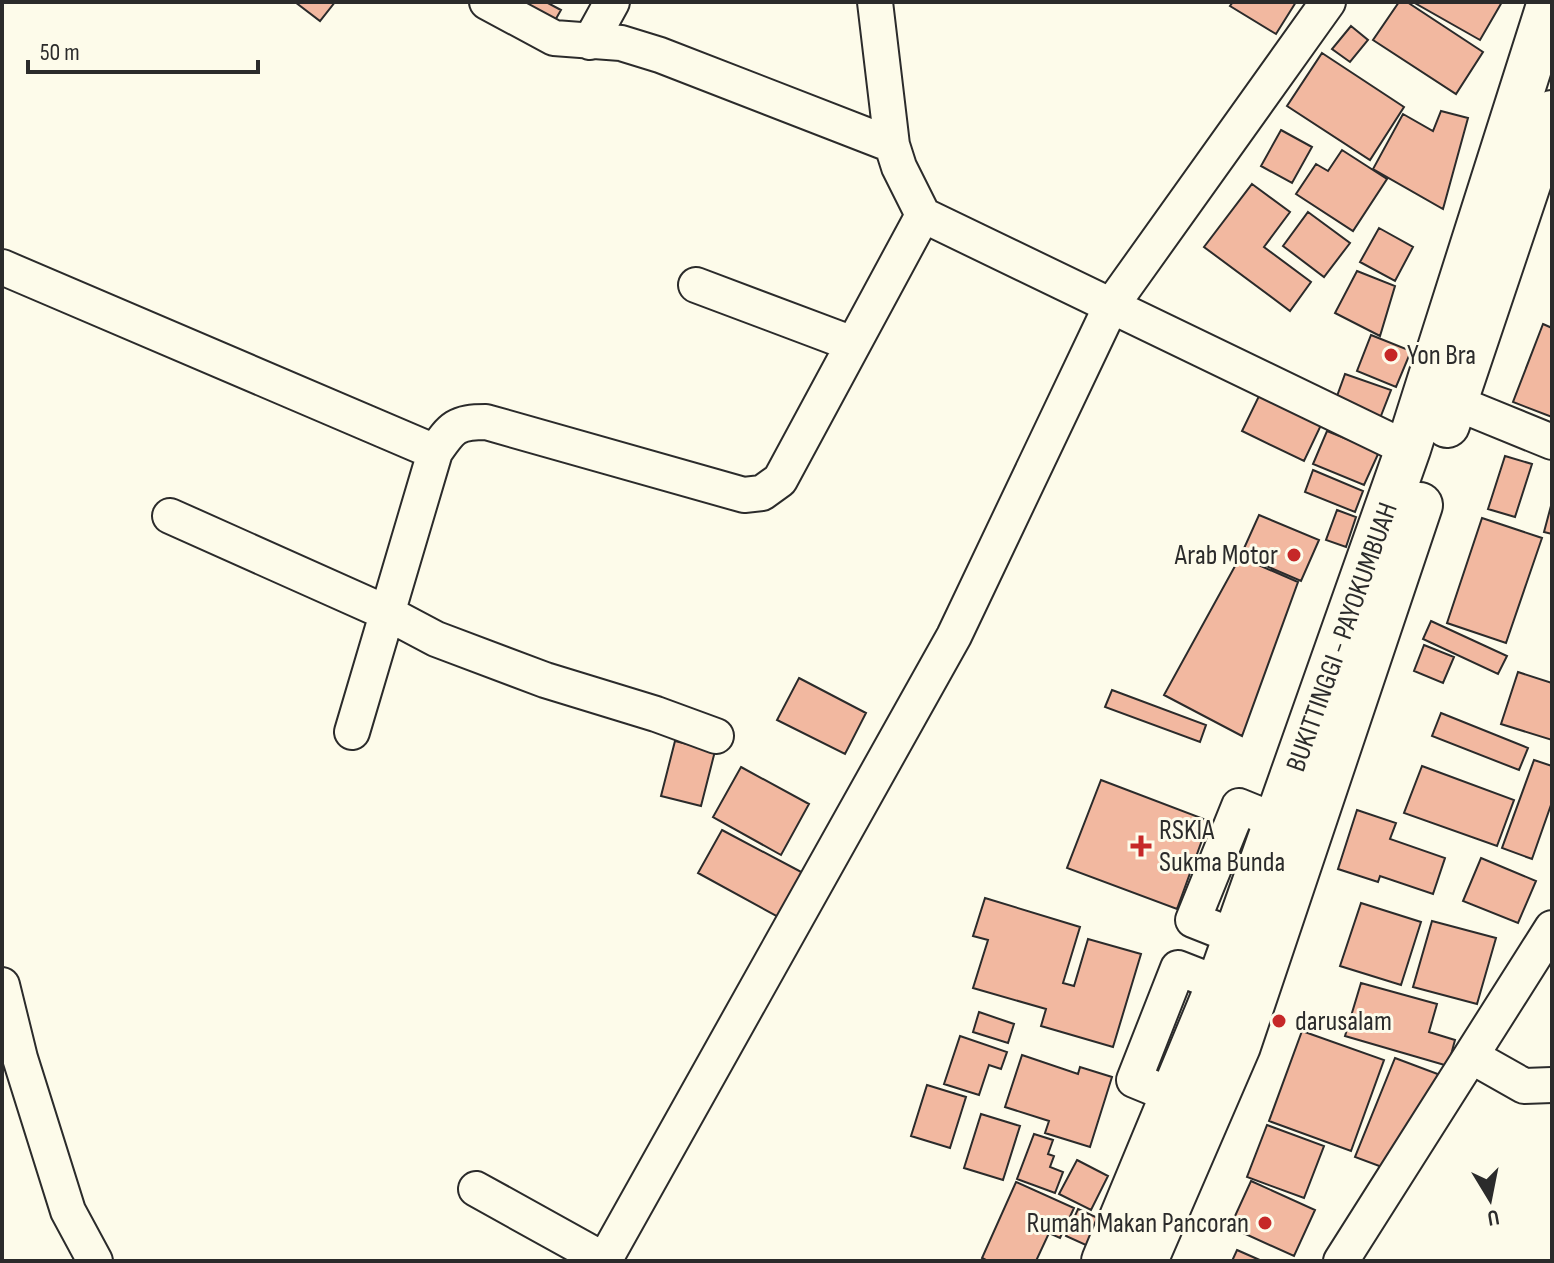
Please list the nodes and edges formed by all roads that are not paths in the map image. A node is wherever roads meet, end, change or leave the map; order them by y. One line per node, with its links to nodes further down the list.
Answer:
1 (487, 2): 6 (street)
2 (612, 2): 6 (street)
3 (875, 2): 8 (street)
4 (1328, 2): 12 (street)
5 (1549, 11): 16 (highway, BUKITTINGGI - PAYOKUMBUAH)
6 (590, 42): 8 (street)
7 (1552, 113): 14 (highway, BUKITTINGGI - PAYOKUMBUAH)
8 (892, 145): 9 (street)
9 (923, 215): 12 (street); 13 (street)
10 (2, 267): 17 (street)
11 (696, 285): 13 (street)
12 (1111, 306): 16 (street); 29 (street)
13 (853, 344): 17 (street)
14 (1454, 402): 15 (street); 20 (highway, BUKITTINGGI - PAYOKUMBUAH)
15 (1552, 442)
16 (1408, 449): 20 (highway, BUKITTINGGI - PAYOKUMBUAH)
17 (435, 452): 19 (street)
18 (170, 516): 19 (street)
19 (387, 613): 21 (street); 22 (street)
20 (1348, 667): 30 (highway, BUKITTINGGI - PAYOKUMBUAH); 31 (highway, BUKITTINGGI - PAYOKUMBUAH)
21 (352, 732)
22 (716, 736)
23 (1552, 928): 25 (street)
24 (2, 985): 28 (street)
25 (1471, 1056): 26 (street); 32 (street)
26 (1552, 1085)
27 (476, 1189): 29 (street)
28 (95, 1261)
29 (605, 1261)
30 (1104, 1261)
31 (1145, 1261)
32 (1341, 1261)

